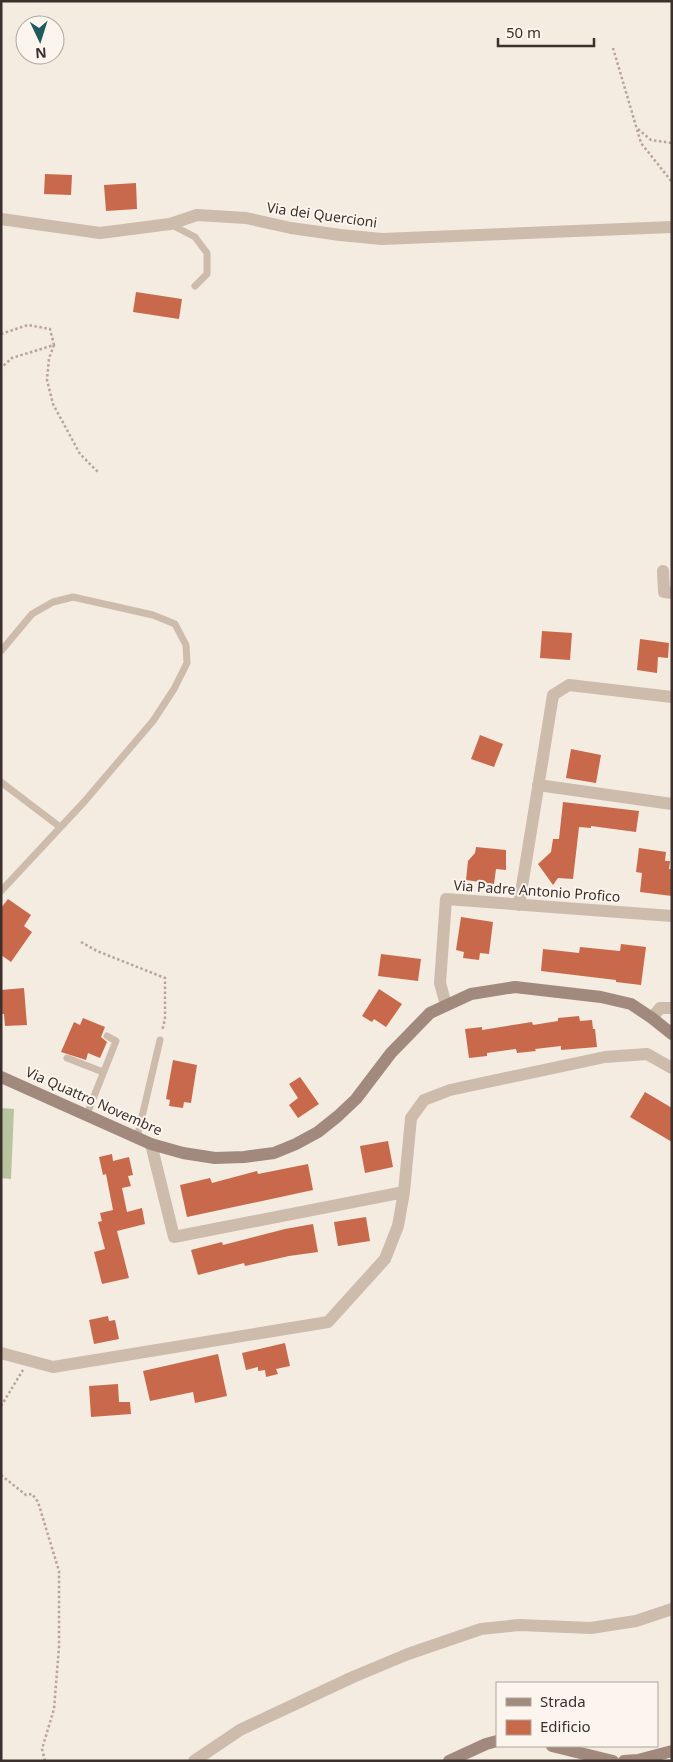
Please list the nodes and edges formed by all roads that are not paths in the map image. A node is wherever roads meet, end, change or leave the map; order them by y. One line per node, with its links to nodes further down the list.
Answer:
1 (1, 219): 2 (street, Via dei Quercioni)
2 (170, 224): 3 (street, Via dei Quercioni); 4 (lane)
3 (672, 227)
4 (195, 286)
5 (663, 571): 6 (street)
6 (672, 593)
7 (1, 651): 12 (lane)
8 (672, 697): 10 (street)
9 (1, 782): 12 (lane)
10 (538, 785): 11 (street); 14 (street)
11 (672, 804)
12 (60, 827): 13 (lane)
13 (1, 891)
14 (519, 905): 15 (street, Via Padre Antonio Profico); 16 (street, Via Padre Antonio Profico)
15 (672, 916)
16 (446, 1005): 18 (main road, Via Quattro Novembre); 28 (main road, Via Quattro Novembre)
17 (672, 1008): 18 (street)
18 (652, 1018): 19 (main road, Via Quattro Novembre)
19 (672, 1034)
20 (107, 1036): 24 (lane)
21 (160, 1040): 27 (lane)
22 (67, 1058): 24 (lane)
23 (672, 1068): 29 (street)
24 (103, 1072): 26 (lane)
25 (1, 1077): 26 (main road, Via Quattro Novembre)
26 (87, 1114): 27 (main road, Via Quattro Novembre)
27 (137, 1138): 28 (main road, Via Quattro Novembre)
28 (152, 1144): 29 (street)
29 (404, 1192): 30 (street)
30 (1, 1353)
31 (672, 1609): 35 (street)
32 (496, 1742): 36 (main road)
33 (556, 1747): 37 (main road)
34 (672, 1751): 38 (main road)
35 (194, 1761)
36 (448, 1761)
37 (613, 1761)
38 (624, 1761)

